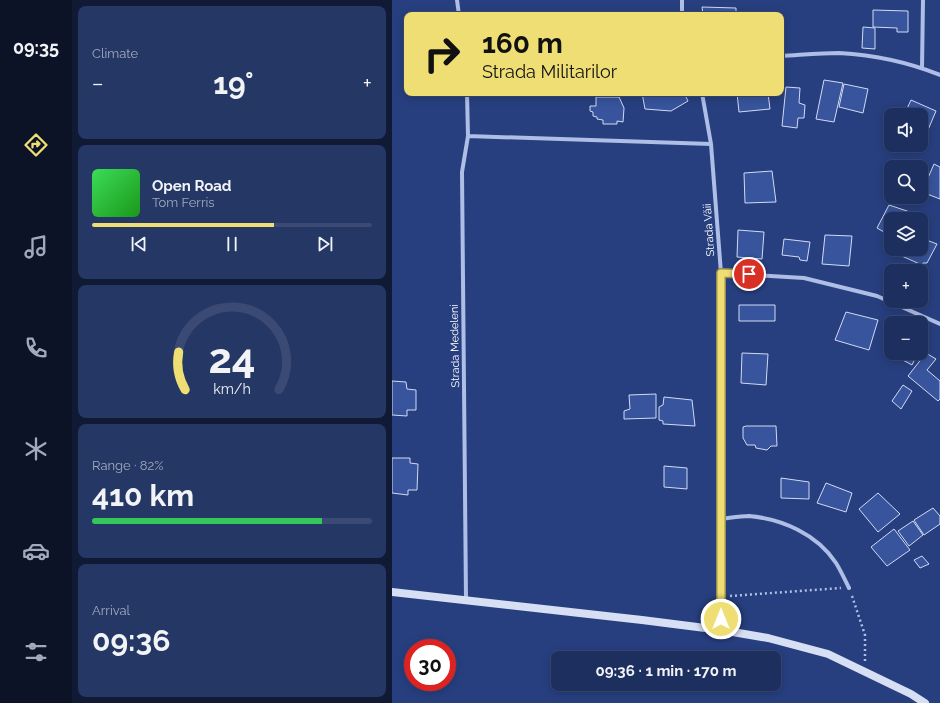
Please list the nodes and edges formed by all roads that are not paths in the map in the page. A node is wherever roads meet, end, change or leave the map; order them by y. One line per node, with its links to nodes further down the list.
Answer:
1 (457, 0): 4 (street)
2 (682, 0): 5 (street)
3 (923, 0): 7 (street)
4 (459, 12)
5 (682, 12)
6 (784, 56): 7 (street)
7 (922, 68): 8 (street)
8 (940, 76)
9 (467, 96): 11 (street, Strada Medeleni)
10 (703, 96): 12 (street, Strada Văii)
11 (468, 136): 12 (street); 18 (street, Strada Medeleni)
12 (711, 144): 13 (street, Strada Văii)
13 (721, 273): 14 (street); 15 (street, Strada Văii)
14 (940, 324)
15 (721, 519): 16 (street); 19 (street, Strada Văii)
16 (849, 588)
17 (392, 592): 18 (main road)
18 (466, 600): 19 (main road)
19 (721, 630): 20 (main road)
20 (925, 703)

